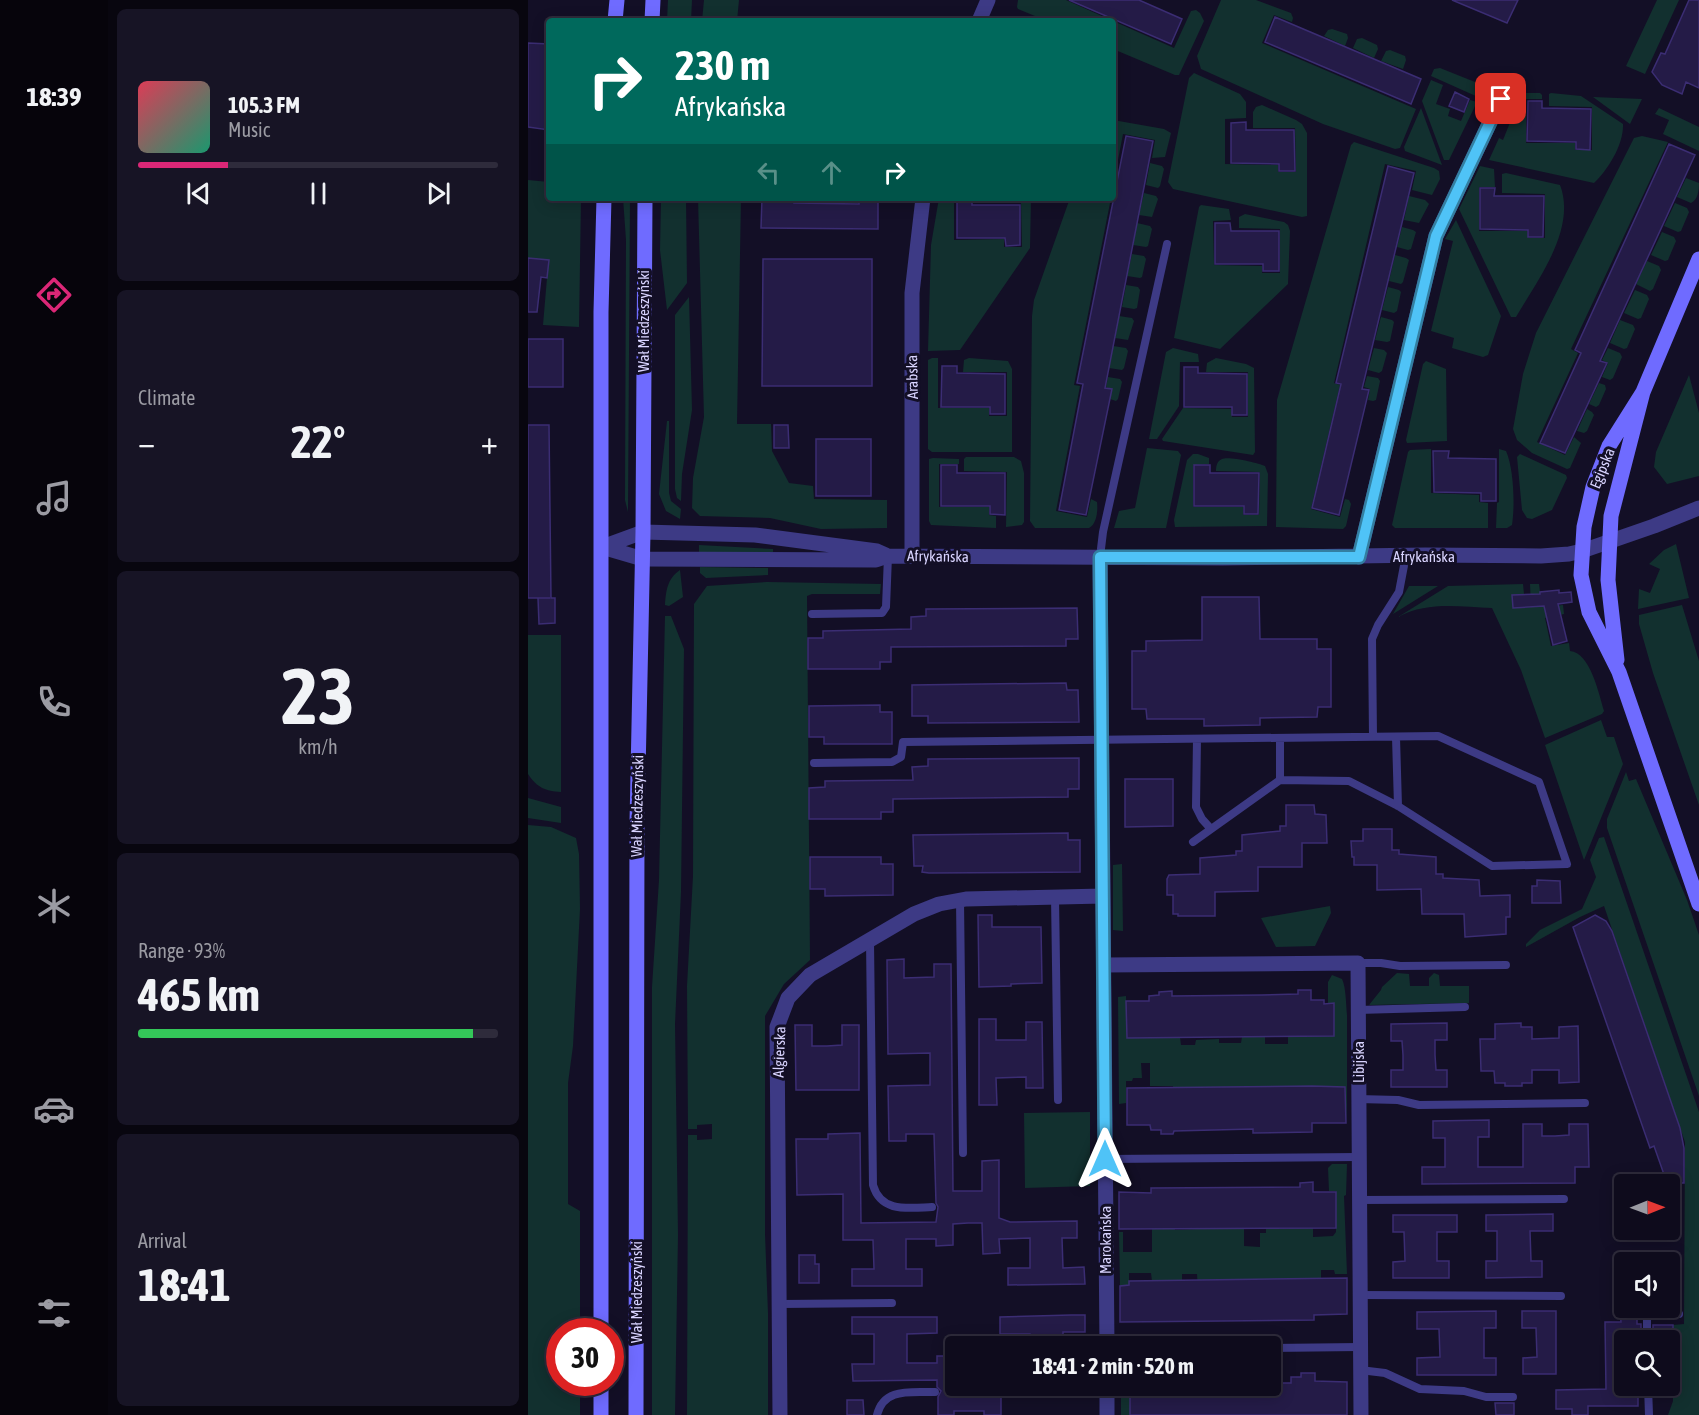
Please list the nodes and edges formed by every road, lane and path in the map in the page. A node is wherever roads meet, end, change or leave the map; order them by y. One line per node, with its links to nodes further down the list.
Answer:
1 (616, 0): 4 (main road)
2 (653, 0): 5 (main road)
3 (988, 0): 6 (street)
4 (615, 18)
5 (652, 18)
6 (980, 18)
7 (1501, 99): 23 (street)
8 (604, 201): 17 (main road)
9 (645, 201): 15 (main road, Wał Miedzeszyński)
10 (923, 201): 21 (street, Arabska)
11 (1167, 244): 22 (lane)
12 (1699, 260): 13 (main road, Egipska)
13 (1643, 392): 16 (main road, Egipska); 18 (main road, Egipska)
14 (1699, 508): 16 (street, Afrykańska)
15 (643, 532): 17 (street, Afrykańska); 20 (street, Afrykańska); 24 (main road, Wał Miedzeszyński)
16 (1609, 542): 18 (street, Afrykańska); 26 (main road, Egipska)
17 (602, 547): 24 (street, Afrykańska); 60 (main road)
18 (1582, 551): 19 (street, Afrykańska); 26 (main road, Egipska)
19 (1406, 555): 23 (street, Afrykańska); 27 (lane)
20 (888, 556): 21 (street, Afrykańska); 24 (street, Afrykańska); 25 (lane)
21 (912, 556): 22 (street, Afrykańska)
22 (1100, 557): 23 (street, Afrykańska); 30 (street, Marokańska)
23 (1359, 557)
24 (643, 559): 71 (main road, Wał Miedzeszyński)
25 (812, 614)
26 (1619, 672): 40 (main road)
27 (1374, 737): 28 (lane); 29 (lane)
28 (1396, 737): 34 (lane); 34 (lane)
29 (1280, 738): 31 (lane); 33 (lane)
30 (1103, 739): 31 (lane); 32 (lane); 37 (street, Marokańska)
31 (1197, 739): 35 (lane)
32 (814, 763)
33 (1280, 780): 34 (lane); 35 (lane)
34 (1398, 806)
35 (1211, 829): 36 (lane)
36 (1193, 842)
37 (1103, 896): 38 (street, Algierska); 43 (street, Marokańska)
38 (1055, 897): 39 (street, Algierska); 48 (lane)
39 (960, 900): 41 (street, Algierska); 50 (lane)
40 (1699, 904)
41 (870, 939): 55 (lane); 59 (street, Algierska)
42 (1358, 963): 43 (street); 44 (lane); 46 (street, Libijska)
43 (1104, 965): 52 (street, Marokańska)
44 (1506, 965)
45 (1465, 1007): 46 (lane)
46 (1358, 1010): 47 (street, Libijska)
47 (1358, 1099): 49 (lane); 51 (street, Libijska)
48 (1058, 1100)
49 (1585, 1103)
50 (963, 1153)
51 (1358, 1157): 52 (lane); 54 (street, Libijska)
52 (1105, 1159): 61 (street, Marokańska)
53 (1564, 1199): 54 (lane)
54 (1358, 1200): 56 (street, Libijska)
55 (932, 1207)
56 (1359, 1295): 57 (lane); 62 (street, Libijska)
57 (1561, 1296)
58 (892, 1303): 59 (lane)
59 (780, 1304): 72 (street, Algierska)
60 (601, 1318)
61 (1107, 1336)
62 (1360, 1347): 63 (lane); 64 (street, Libijska)
63 (1281, 1348)
64 (1360, 1370): 69 (lane); 75 (street, Libijska)
65 (934, 1392): 73 (lane)
66 (601, 1396): 70 (main road)
67 (1107, 1396): 74 (street)
68 (1648, 1396): 76 (lane)
69 (1513, 1397)
70 (601, 1415)
71 (636, 1415)
72 (780, 1415)
73 (877, 1415)
74 (1107, 1415)
75 (1361, 1415)
76 (1649, 1415)

